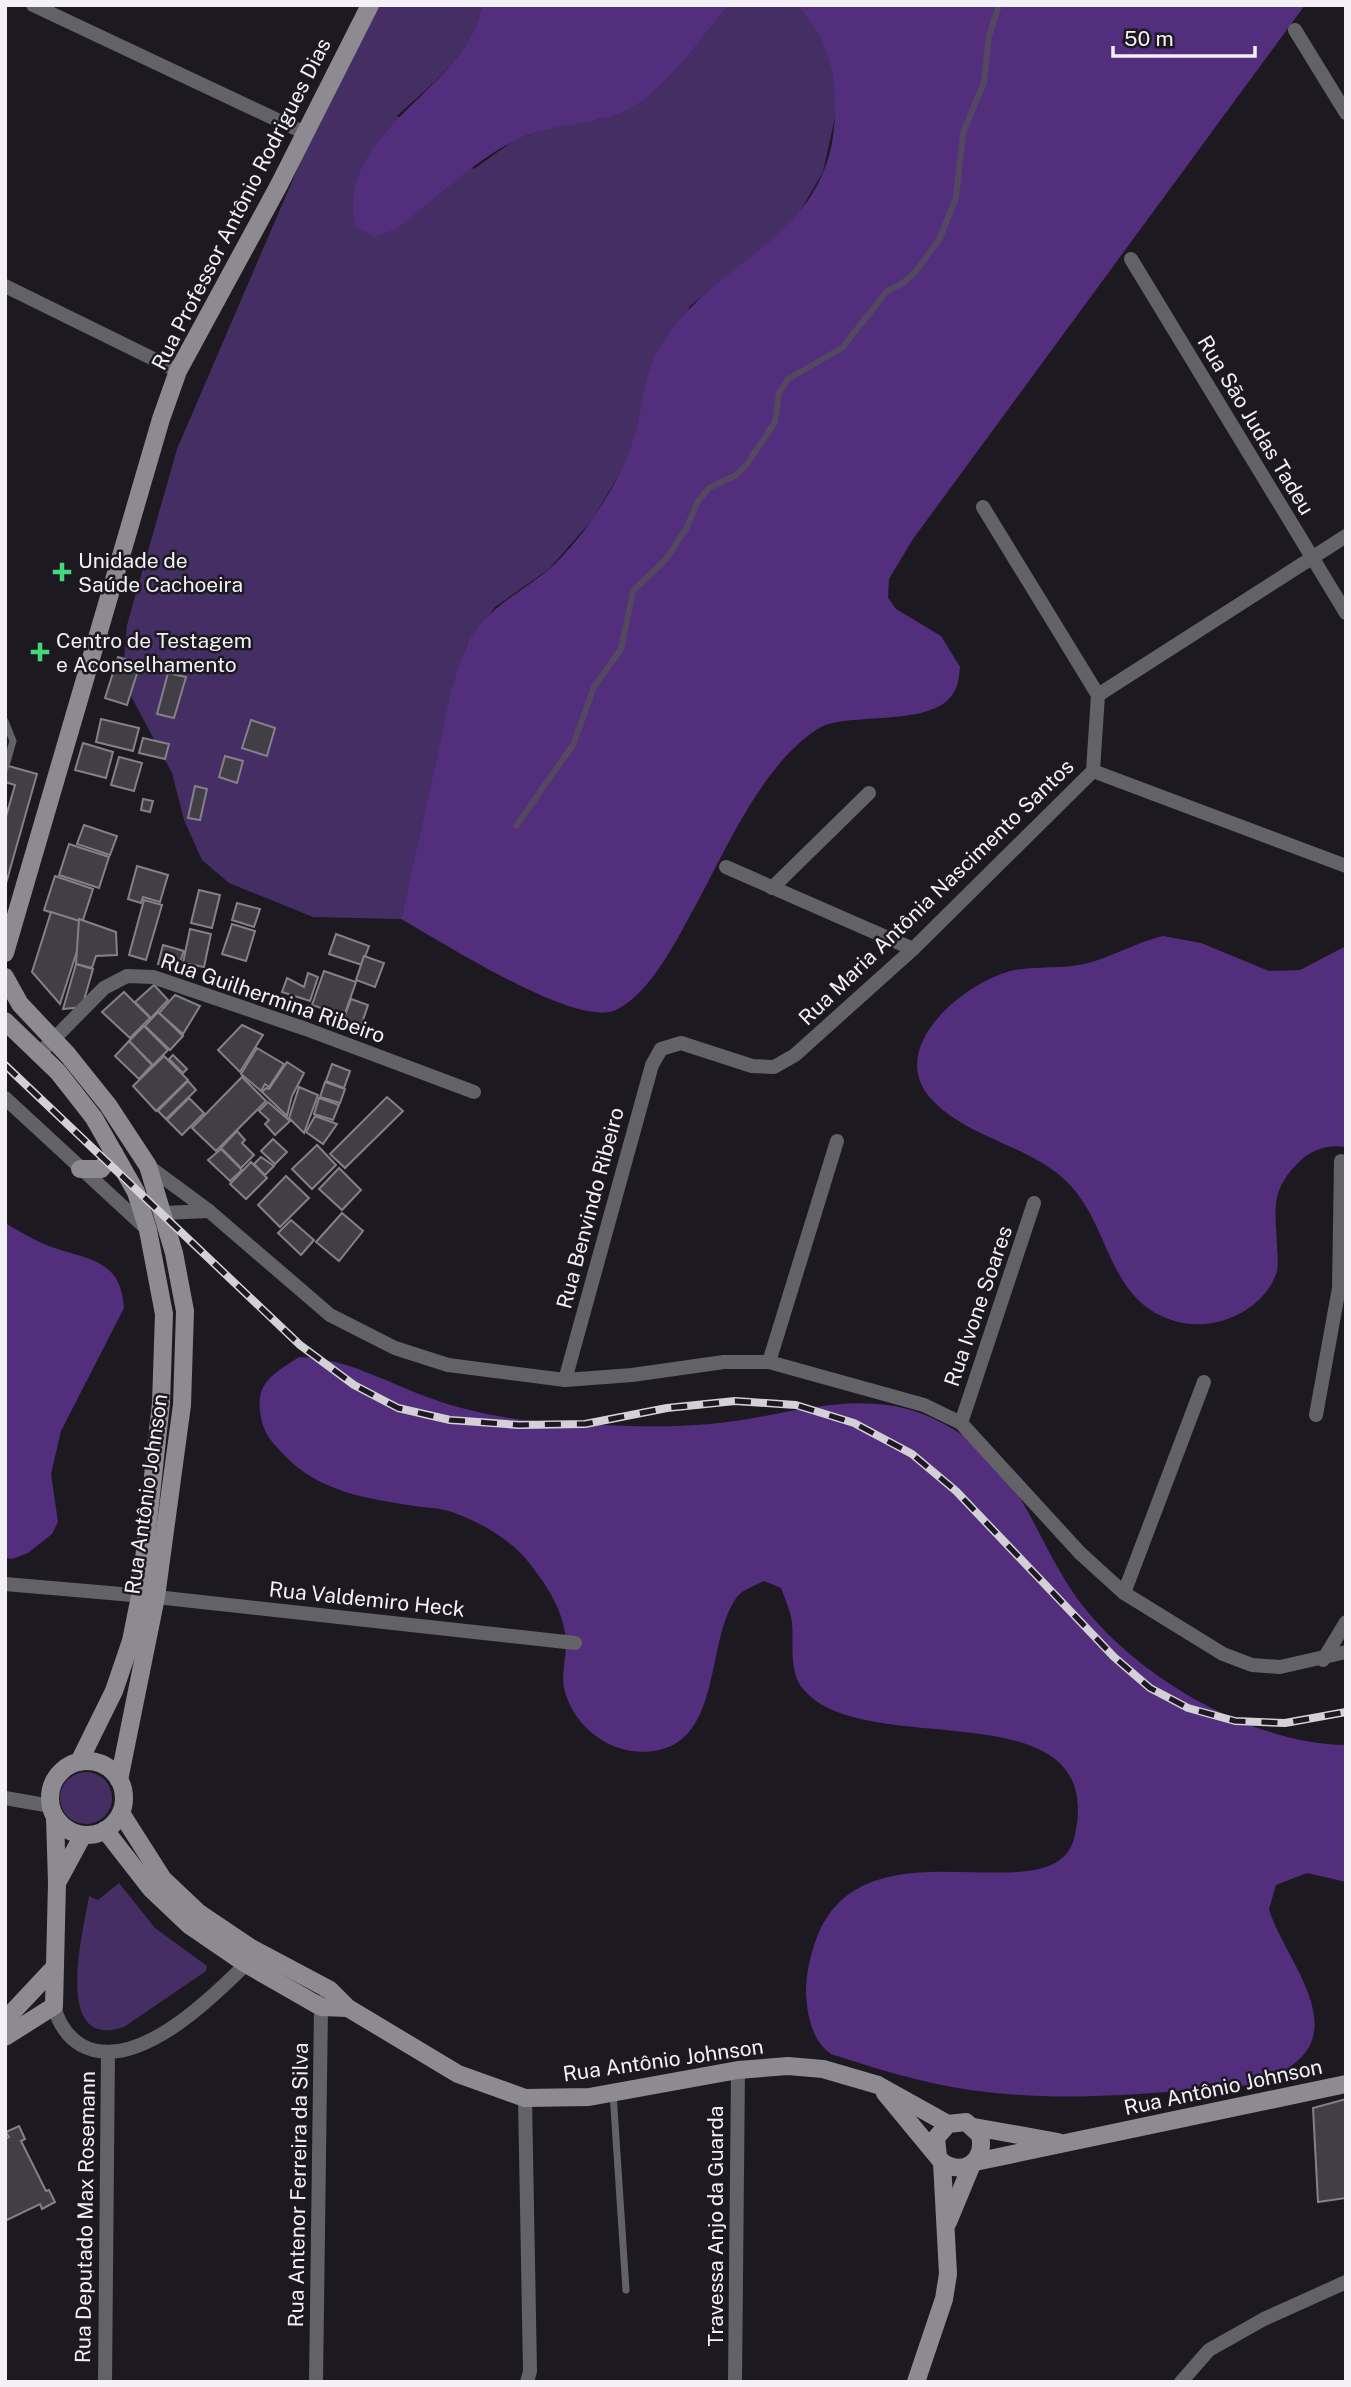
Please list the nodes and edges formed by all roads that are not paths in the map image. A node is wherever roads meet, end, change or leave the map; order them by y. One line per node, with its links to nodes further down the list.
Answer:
1 (33, 5): 5 (street)
2 (370, 5): 5 (main road, Rua Professor Antônio Rodrigues Dias)
3 (1294, 30): 4 (street)
4 (1346, 113)
5 (305, 133): 8 (main road, Rua Professor Antônio Rodrigues Dias)
6 (1130, 259): 11 (street, Rua São Judas Tadeu)
7 (5, 286): 8 (street)
8 (178, 371): 21 (main road, Rua Professor Antônio Rodrigues Dias)
9 (983, 507): 13 (street)
10 (1346, 536): 11 (street)
11 (1310, 557): 12 (street, Rua São Judas Tadeu); 13 (street)
12 (1346, 613)
13 (1098, 695): 16 (street, Rua Maria Antônia Nascimento Santos)
14 (5, 721): 15 (lane)
15 (5, 769)
16 (1093, 771): 18 (street); 23 (street, Rua Maria Antônia Nascimento Santos)
17 (869, 793): 20 (street)
18 (1346, 866)
19 (726, 867): 20 (street)
20 (772, 888): 23 (street)
21 (20, 910): 22 (main road); 24 (main road, Rua Professor Antônio Rodrigues Dias)
22 (5, 922)
23 (913, 948): 28 (street, Rua Maria Antônia Nascimento Santos)
24 (5, 953)
25 (5, 977): 27 (main road, Rua Antônio Johnson)
26 (5, 1021): 29 (main road, Rua Antônio Johnson)
27 (53, 1039): 29 (street, Rua Guilhermina Ribeiro); 30 (street, Rua Guilhermina Ribeiro); 35 (main road, Rua Antônio Johnson)
28 (661, 1049): 43 (street, Rua Benvindo Ribeiro)
29 (40, 1053): 33 (main road, Rua Antônio Johnson)
30 (474, 1092)
31 (5, 1098): 36 (street)
32 (837, 1141): 42 (street)
33 (114, 1153): 36 (main road); 40 (main road, Rua Antônio Johnson)
34 (1340, 1161): 41 (street)
35 (148, 1166): 38 (street); 39 (main road, Rua Antônio Johnson)
36 (80, 1169): 40 (street)
37 (1034, 1203): 46 (street, Rua Ivone Soares)
38 (209, 1211): 39 (street); 43 (street)
39 (163, 1213): 49 (main road, Rua Antônio Johnson)
40 (148, 1230): 49 (main road, Rua Antônio Johnson)
41 (1343, 1289): 45 (street)
42 (769, 1362): 43 (street); 46 (street)
43 (565, 1380)
44 (1205, 1382): 48 (street)
45 (1316, 1415)
46 (961, 1423): 48 (street)
47 (5, 1584): 49 (street, Rua Valdemiro Heck)
48 (1124, 1593): 53 (street)
49 (148, 1596): 51 (street, Rua Valdemiro Heck); 54 (main road, Rua Antônio Johnson); 55 (main road, Rua Antônio Johnson)
50 (1346, 1622): 53 (street)
51 (575, 1643)
52 (1346, 1652): 53 (street)
53 (1322, 1660)
54 (79, 1762): 55 (main road); 57 (main road)
55 (119, 1780): 58 (main road)
56 (5, 1798): 57 (street)
57 (53, 1812): 60 (main road); 61 (main road)
58 (121, 1813): 59 (main road); 64 (main road, Rua Antônio Johnson)
59 (105, 1830): 60 (main road); 62 (main road, Rua Antônio Johnson)
60 (83, 1835): 61 (main road)
61 (57, 1883): 63 (main road)
62 (246, 1964): 66 (main road, Rua Antônio Johnson); 70 (street, Rua Deputado Max Rosemann)
63 (52, 1970): 65 (main road); 68 (main road)
64 (330, 1990): 66 (street, Rua Antenor Ferreira da Silva); 67 (main road, Rua Antônio Johnson)
65 (54, 2006): 69 (main road); 70 (street)
66 (321, 2007): 67 (main road, Rua Antônio Johnson); 85 (street, Rua Antenor Ferreira da Silva)
67 (348, 2008): 75 (main road, Rua Antônio Johnson)
68 (5, 2020)
69 (5, 2037)
70 (107, 2052): 84 (street, Rua Deputado Max Rosemann)
71 (738, 2070): 73 (main road, Rua Antônio Johnson); 74 (main road, Rua Antônio Johnson); 87 (street, Travessa Anjo da Guarda)
72 (1346, 2084): 78 (main road, Rua Antônio Johnson)
73 (878, 2085): 76 (main road, Rua Antônio Johnson); 79 (main road)
74 (613, 2092): 75 (main road, Rua Antônio Johnson); 83 (lane)
75 (525, 2098): 86 (street)
76 (948, 2124): 77 (main road); 79 (main road)
77 (974, 2127): 78 (main road, Rua Antônio Johnson); 80 (main road)
78 (1068, 2144): 80 (main road, Rua Antônio Johnson)
79 (940, 2159): 80 (main road); 81 (main road)
80 (974, 2163): 81 (main road)
81 (946, 2225): 88 (main road)
82 (1346, 2281): 89 (street)
83 (626, 2290)
84 (104, 2382)
85 (316, 2382)
86 (527, 2382)
87 (735, 2382)
88 (916, 2382)
89 (1181, 2382)

